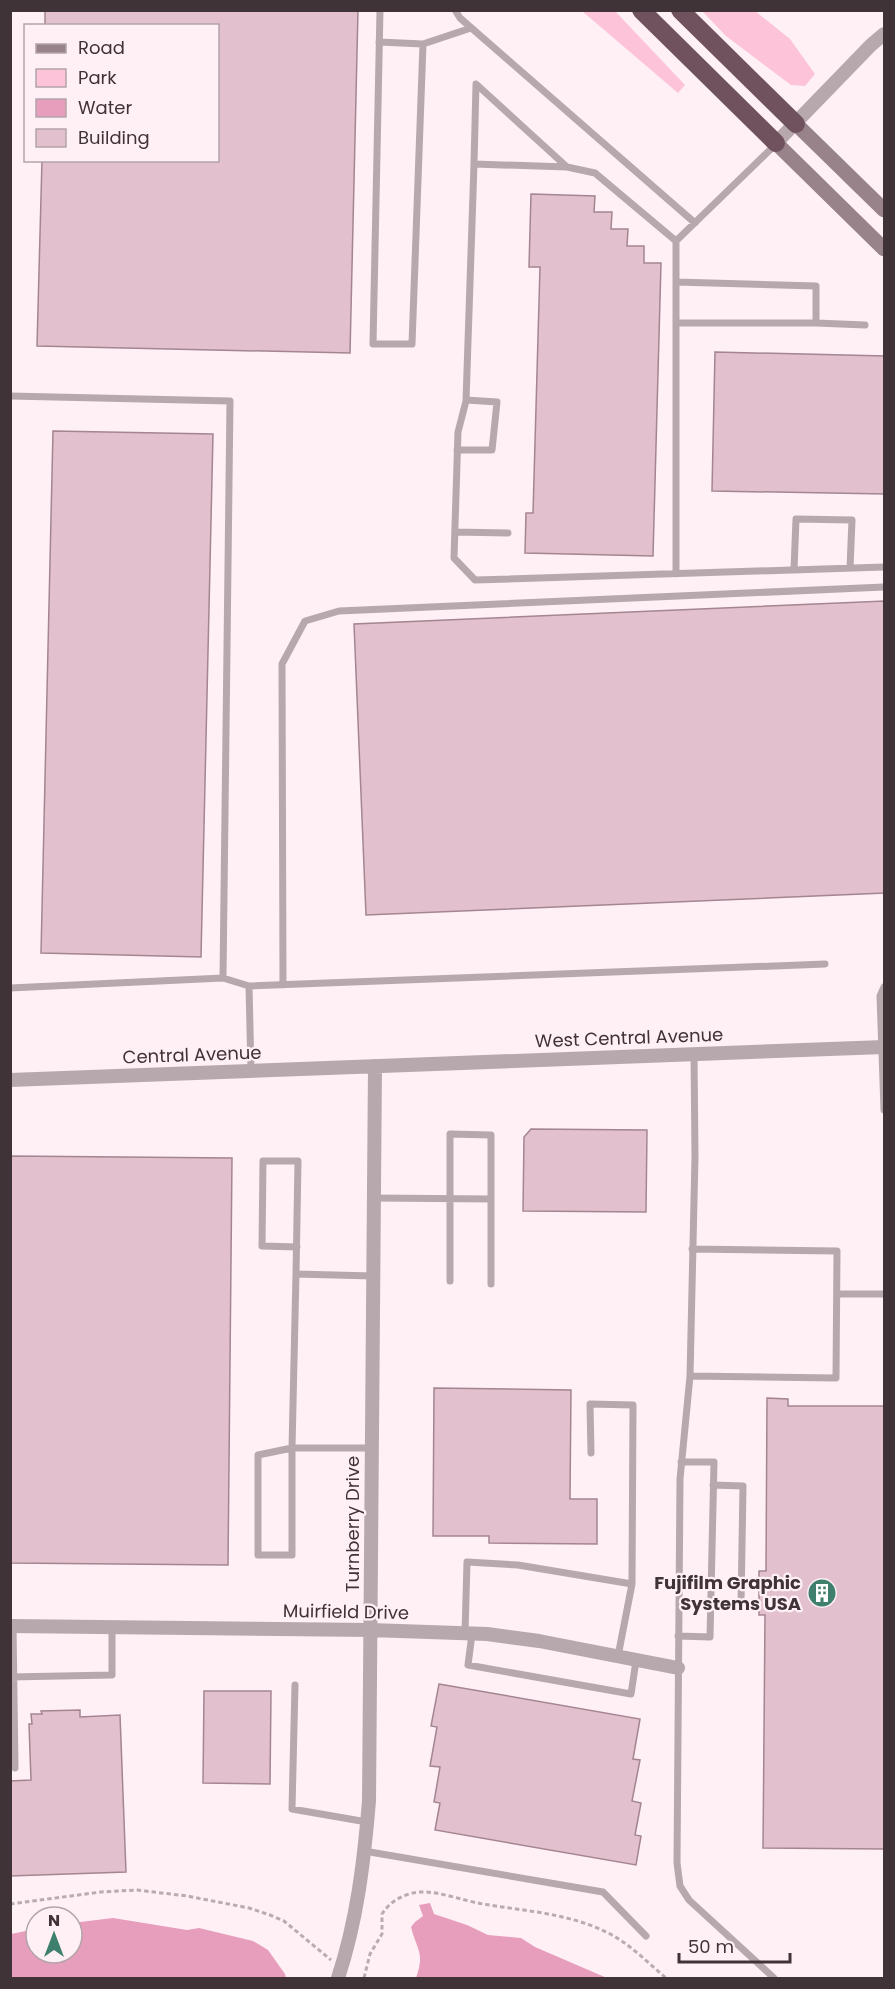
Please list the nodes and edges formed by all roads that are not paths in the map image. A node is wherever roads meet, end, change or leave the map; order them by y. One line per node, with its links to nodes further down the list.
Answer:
1 (380, 10): 7 (lane)
2 (455, 10): 5 (lane)
3 (641, 10): 10 (highway)
4 (680, 10): 9 (highway)
5 (471, 28): 8 (lane); 14 (lane)
6 (885, 34): 9 (street)
7 (379, 42): 8 (lane); 8 (lane)
8 (423, 44)
9 (796, 124): 10 (street); 13 (main road)
10 (776, 143): 14 (lane); 16 (main road)
11 (474, 164): 12 (lane); 12 (lane); 22 (lane)
12 (567, 167): 15 (lane)
13 (885, 210)
14 (695, 223): 15 (lane)
15 (676, 241): 17 (lane)
16 (885, 249)
17 (676, 282): 18 (lane); 19 (lane)
18 (676, 323): 19 (lane); 29 (lane)
19 (816, 323): 20 (lane)
20 (865, 325)
21 (10, 396): 32 (lane)
22 (466, 400): 23 (lane); 23 (lane)
23 (458, 450): 24 (lane)
24 (455, 532): 25 (lane); 29 (lane)
25 (508, 533)
26 (885, 567): 27 (lane)
27 (850, 568): 28 (lane); 28 (lane)
28 (794, 570): 29 (lane)
29 (676, 574)
30 (885, 587): 33 (lane)
31 (825, 964): 33 (lane)
32 (222, 978): 34 (lane); 36 (lane)
33 (283, 985): 34 (lane)
34 (249, 986): 40 (lane)
35 (885, 987): 37 (lane)
36 (10, 988)
37 (883, 1047): 38 (street, West Central Avenue); 42 (lane)
38 (694, 1053): 39 (street, West Central Avenue); 47 (lane)
39 (375, 1066): 40 (street, Central Avenue); 43 (street, Turnberry Drive)
40 (250, 1071): 41 (street, Central Avenue)
41 (10, 1080)
42 (885, 1110)
43 (374, 1198): 44 (lane); 49 (street, Turnberry Drive)
44 (450, 1199): 45 (lane); 45 (lane); 50 (lane)
45 (491, 1199): 51 (lane)
46 (297, 1247): 46 (lane); 48 (lane)
47 (692, 1249): 52 (lane); 54 (lane)
48 (296, 1274): 49 (lane); 55 (lane)
49 (373, 1275): 56 (street, Turnberry Drive)
50 (450, 1281)
51 (491, 1284)
52 (837, 1294): 53 (lane); 54 (lane)
53 (885, 1294)
54 (690, 1376): 58 (lane)
55 (292, 1448): 55 (lane); 56 (lane)
56 (372, 1448): 64 (street, Turnberry Drive)
57 (591, 1453): 60 (lane)
58 (681, 1462): 59 (lane); 66 (lane)
59 (713, 1485): 61 (lane); 61 (lane)
60 (632, 1584): 65 (lane); 67 (lane)
61 (710, 1604): 66 (lane)
62 (12, 1626): 63 (street, Muirfield Drive); 70 (lane)
63 (112, 1627): 64 (street, Muirfield Drive); 70 (lane)
64 (370, 1630): 65 (street, Muirfield Drive); 73 (street, Turnberry Drive)
65 (468, 1634): 67 (street, Muirfield Drive); 68 (lane)
66 (678, 1636): 69 (lane)
67 (618, 1657): 68 (street, Muirfield Drive)
68 (636, 1661): 69 (street, Muirfield Drive)
69 (678, 1668): 77 (lane)
70 (12, 1677): 72 (lane)
71 (295, 1685): 73 (lane)
72 (15, 1768)
73 (367, 1822): 74 (street, Turnberry Drive)
74 (364, 1851): 75 (lane); 76 (street, Turnberry Drive)
75 (646, 1936)
76 (340, 1973)
77 (774, 1978)

